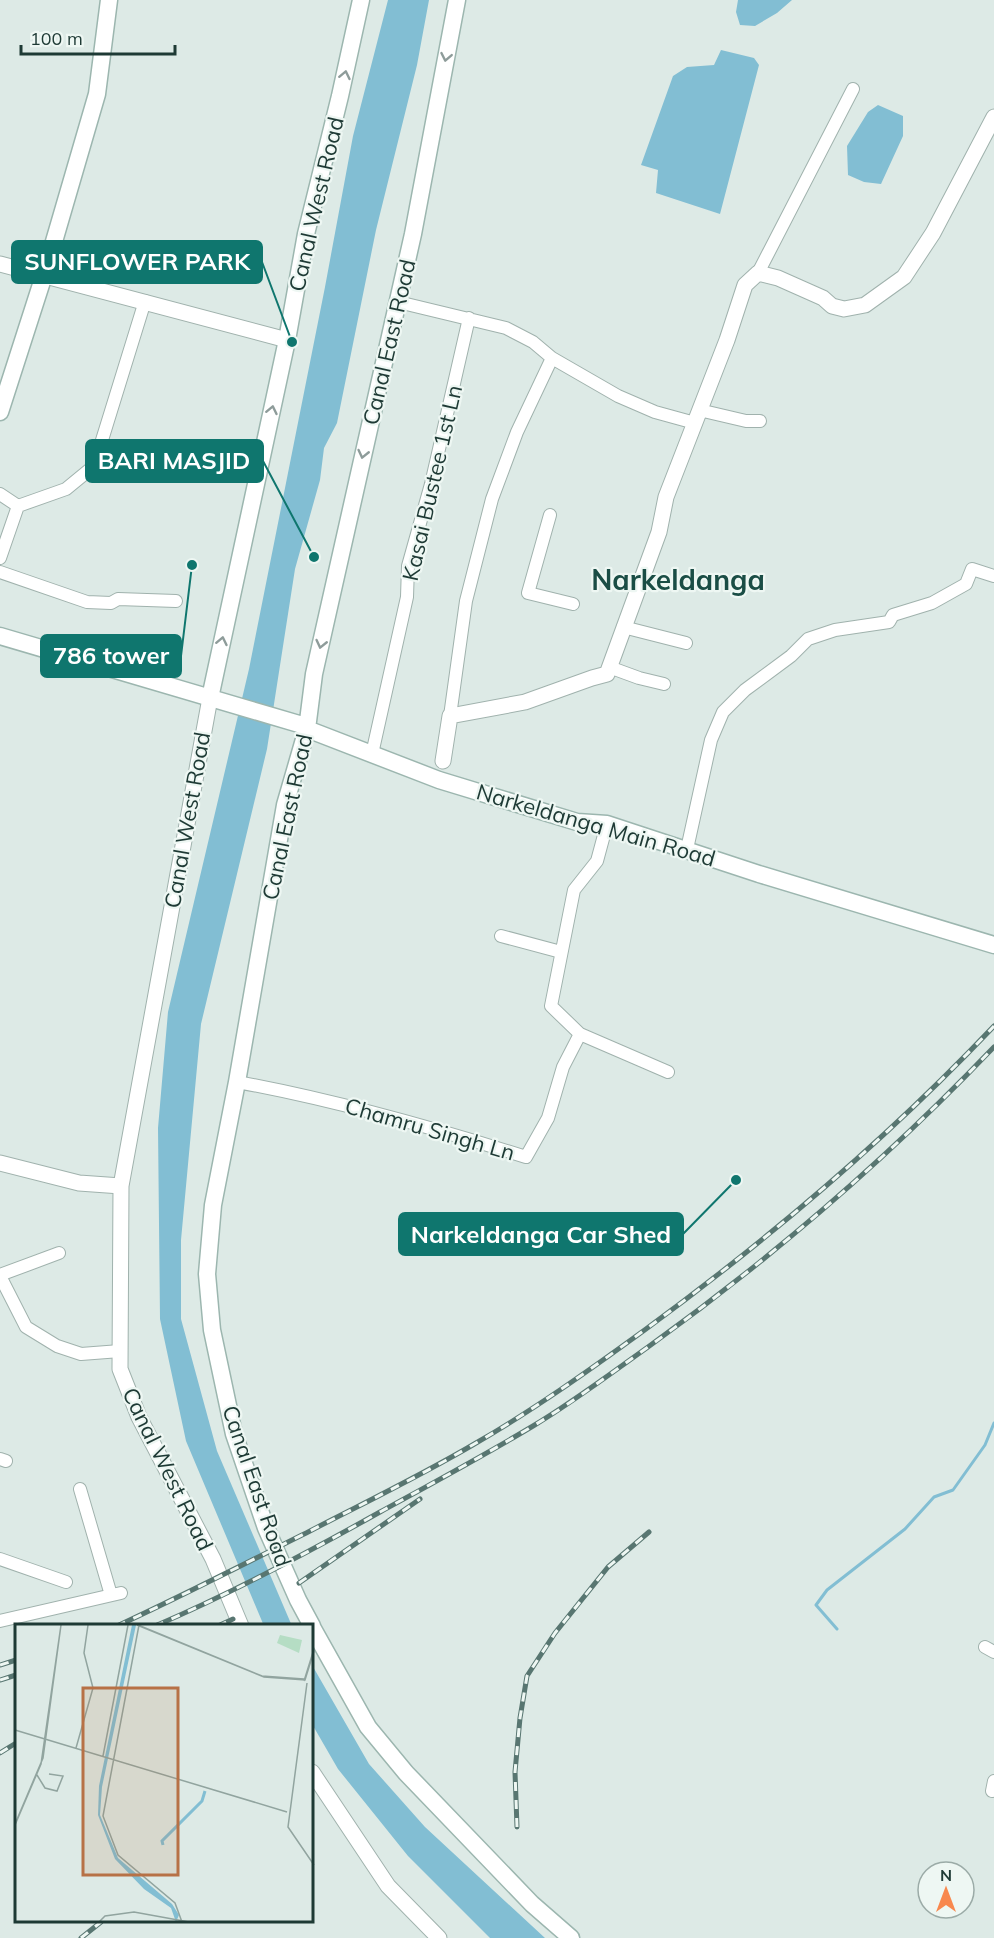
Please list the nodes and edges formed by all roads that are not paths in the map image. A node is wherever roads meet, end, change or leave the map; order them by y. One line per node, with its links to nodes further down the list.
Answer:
1 (109, 0): 8 (main road)
2 (361, 0): 12 (main road, Canal West Road, one-way to 2)
3 (457, 0): 10 (main road, Canal East Road, one-way to 10)
4 (853, 89): 7 (street)
5 (994, 117): 7 (street)
6 (0, 264): 8 (street)
7 (758, 273): 16 (street)
8 (44, 275): 9 (street); 14 (main road)
9 (145, 301): 12 (street); 19 (street)
10 (398, 302): 11 (street); 33 (main road, Canal East Road, one-way to 33)
11 (469, 318): 13 (street); 34 (street, Kasai Bustee 1st Ln)
12 (287, 340): 31 (main road, Canal West Road, one-way to 12)
13 (552, 358): 16 (street); 32 (street)
14 (6, 373): 15 (main road)
15 (0, 412)
16 (697, 417): 17 (street); 26 (street)
17 (760, 421)
18 (0, 494): 19 (street)
19 (18, 506): 21 (street)
20 (550, 515): 25 (street)
21 (0, 558)
22 (0, 572): 24 (street)
23 (994, 576): 37 (street)
24 (176, 601)
25 (573, 604)
26 (623, 627): 28 (street); 29 (street)
27 (0, 636): 31 (main road)
28 (686, 643)
29 (609, 667): 30 (street); 32 (street)
30 (664, 684)
31 (217, 700): 33 (main road, Narkeldanga Main Road); 45 (street, Canal West Road)
32 (450, 716): 35 (street)
33 (303, 727): 34 (main road, Narkeldanga Main Road); 43 (main road, Canal East Road)
34 (372, 754): 36 (main road, Narkeldanga Main Road)
35 (443, 761)
36 (607, 824): 37 (main road, Narkeldanga Main Road); 40 (street)
37 (687, 849): 39 (main road, Narkeldanga Main Road)
38 (501, 936): 40 (street)
39 (993, 943)
40 (561, 952): 41 (street)
41 (580, 1034): 42 (street); 43 (street, Chamru Singh Ln)
42 (668, 1072)
43 (237, 1082): 54 (main road, Canal East Road)
44 (0, 1162): 45 (street)
45 (121, 1186): 48 (street, Canal West Road)
46 (59, 1253): 47 (street)
47 (0, 1276): 48 (street)
48 (120, 1351): 53 (street, Canal West Road)
49 (80, 1488): 52 (street)
50 (0, 1559): 51 (street)
51 (66, 1582)
52 (0, 1621)
53 (240, 1624)
54 (311, 1624)
55 (314, 1630): 58 (main road, Canal East Road)
56 (314, 1775): 57 (street)
57 (436, 1937)
58 (571, 1938)

